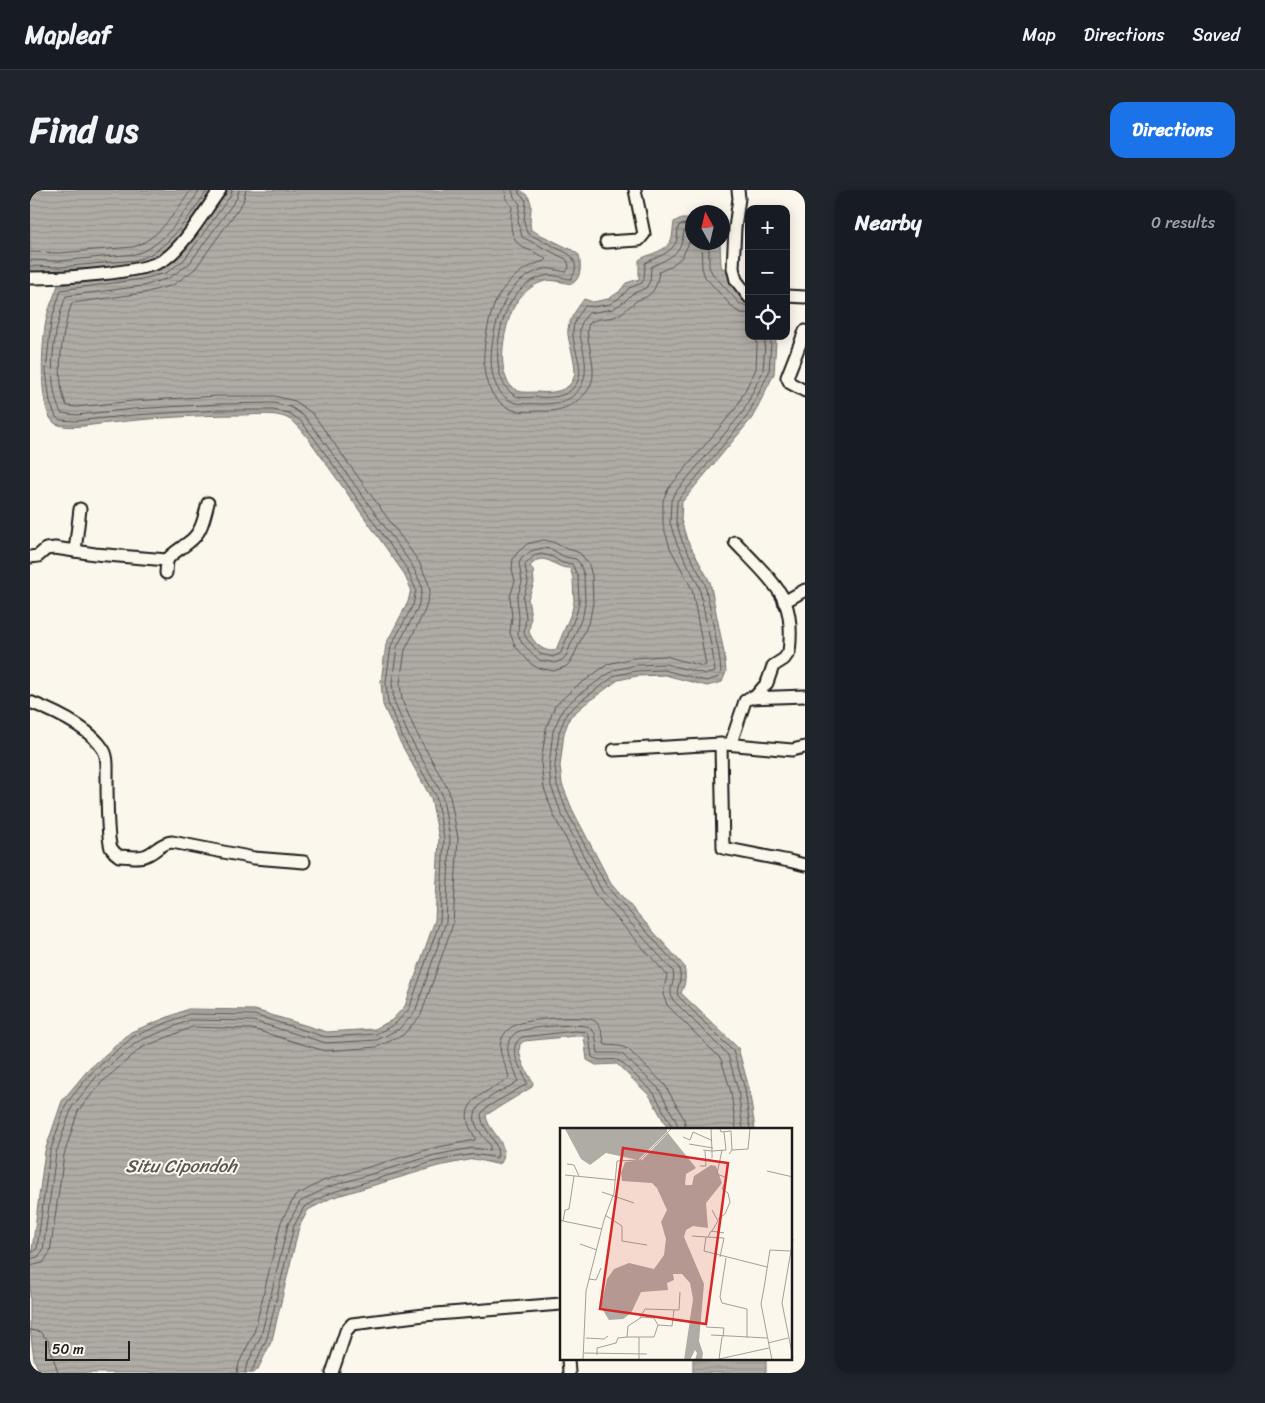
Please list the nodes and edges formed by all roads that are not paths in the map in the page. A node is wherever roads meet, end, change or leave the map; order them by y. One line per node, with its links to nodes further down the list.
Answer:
1 (220, 190): 5 (street)
2 (635, 190): 4 (street)
3 (738, 190): 6 (street)
4 (606, 242)
5 (30, 278)
6 (747, 295)
7 (790, 296): 8 (street)
8 (805, 297)
9 (805, 331): 10 (street)
10 (805, 391)
11 (208, 502): 16 (street)
12 (80, 509): 14 (street)
13 (735, 542): 19 (street)
14 (75, 551): 15 (street); 16 (street)
15 (30, 557)
16 (166, 560): 17 (street)
17 (166, 573)
18 (805, 590): 19 (street)
19 (784, 602): 21 (street)
20 (805, 696): 21 (street)
21 (754, 698): 23 (street)
22 (30, 702): 26 (street)
23 (726, 744): 24 (street); 25 (street); 27 (street)
24 (805, 747)
25 (614, 750)
26 (304, 862)
27 (805, 866)
28 (560, 1304): 30 (street)
29 (568, 1360): 31 (street)
30 (332, 1373)
31 (569, 1373)

